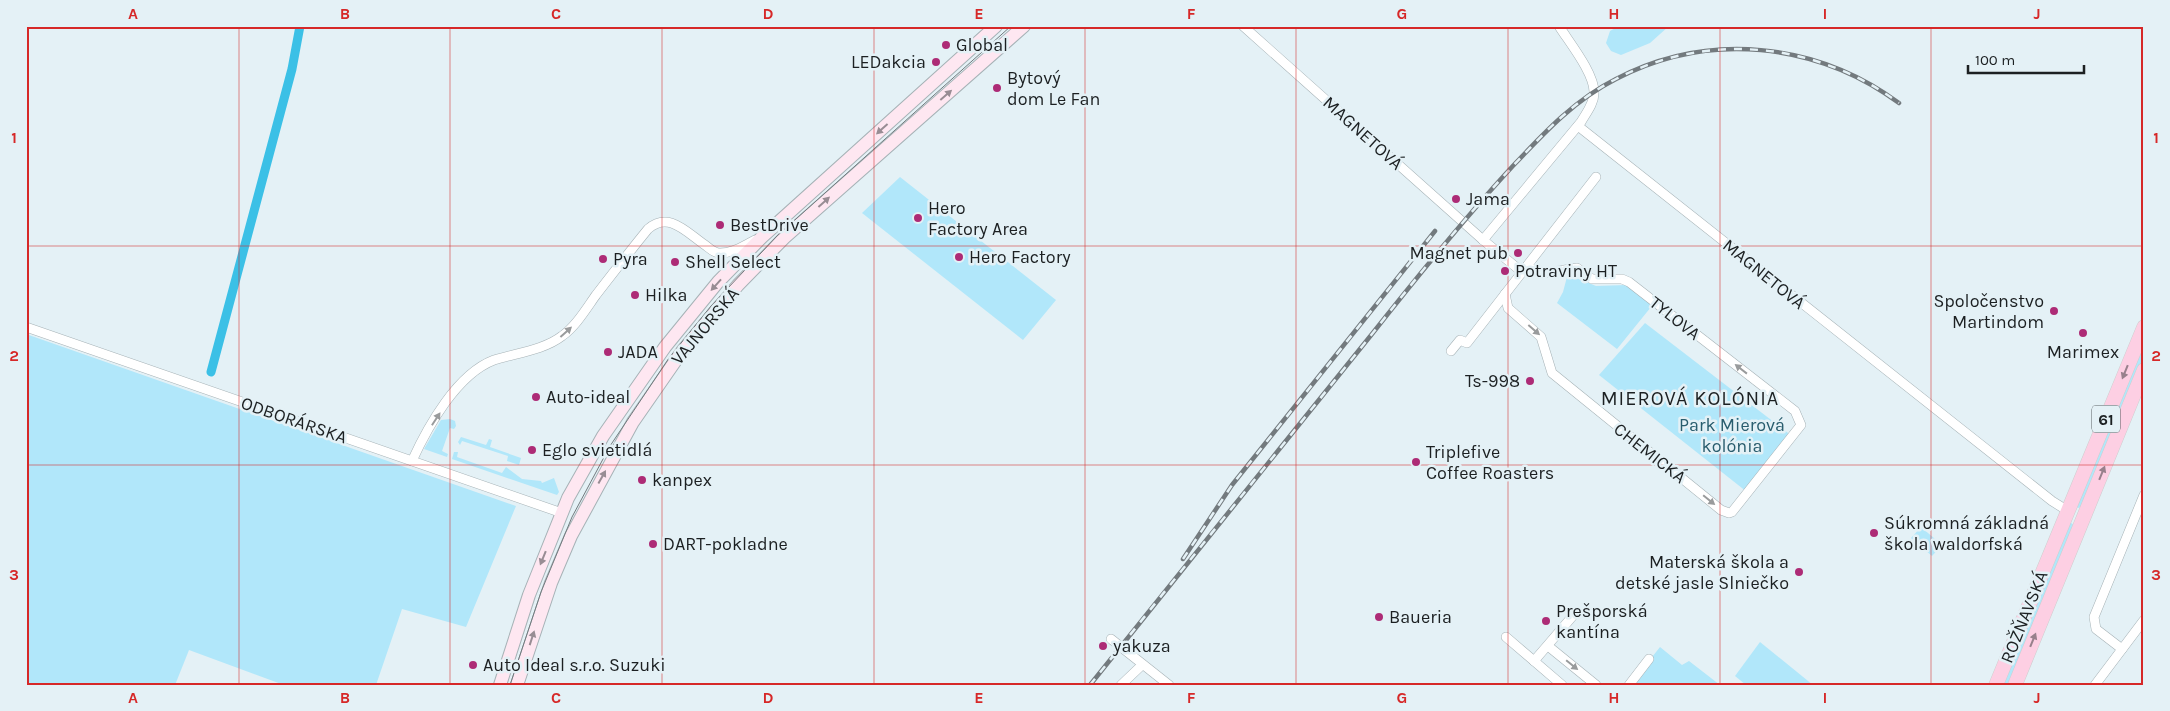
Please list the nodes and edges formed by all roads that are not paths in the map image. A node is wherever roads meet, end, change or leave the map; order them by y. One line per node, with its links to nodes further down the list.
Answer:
1 (996, 26): 7 (main road, VAJNORSKÁ, one-way to 7)
2 (1024, 26): 22 (main road, VAJNORSKÁ, one-way to 2)
3 (1243, 26): 8 (street, MAGNETOVÁ)
4 (1559, 26): 5 (street)
5 (1578, 126): 8 (street); 18 (street, MAGNETOVÁ)
6 (1596, 177): 9 (street)
7 (762, 237): 16 (street, one-way to 7); 20 (main road, VAJNORSKÁ, one-way to 20)
8 (1483, 240): 9 (street, MAGNETOVÁ)
9 (1524, 269): 10 (street); 19 (street, TYLOVA, one-way to 9)
10 (1505, 294): 14 (street); 19 (street, CHEMICKÁ, one-way to 19)
11 (26, 327): 16 (street, ODBORÁRSKA)
12 (2144, 327): 13 (main road, ROŽŇAVSKÁ / 61)
13 (2141, 342): 18 (main road, ROŽŇAVSKÁ / 61, one-way to 18)
14 (1451, 351)
15 (2144, 370): 21 (main road, ROŽŇAVSKÁ / 61, one-way to 15)
16 (412, 461): 20 (street, ODBORÁRSKA)
17 (2144, 495): 28 (street)
18 (2068, 511): 21 (main road); 39 (main road, ROŽŇAVSKÁ / 61)
19 (1732, 512)
20 (562, 513): 22 (main road); 32 (main road, VAJNORSKÁ, one-way to 32)
21 (2083, 518): 40 (main road, ROŽŇAVSKÁ / 61, one-way to 21)
22 (579, 520): 33 (main road, VAJNORSKÁ, one-way to 22)
23 (1576, 611): 27 (street)
24 (2144, 620): 28 (street)
25 (1506, 637): 30 (street)
26 (1112, 639): 31 (street)
27 (1548, 646): 30 (street); 37 (street, one-way to 37)
28 (2122, 649): 41 (street)
29 (1649, 659): 38 (street)
30 (1534, 661): 36 (street)
31 (1142, 665): 34 (street); 35 (street)
32 (500, 685)
33 (517, 685)
34 (1121, 685)
35 (1169, 685)
36 (1562, 685)
37 (1596, 685)
38 (1629, 685)
39 (1996, 685)
40 (2015, 685)
41 (2095, 685)

